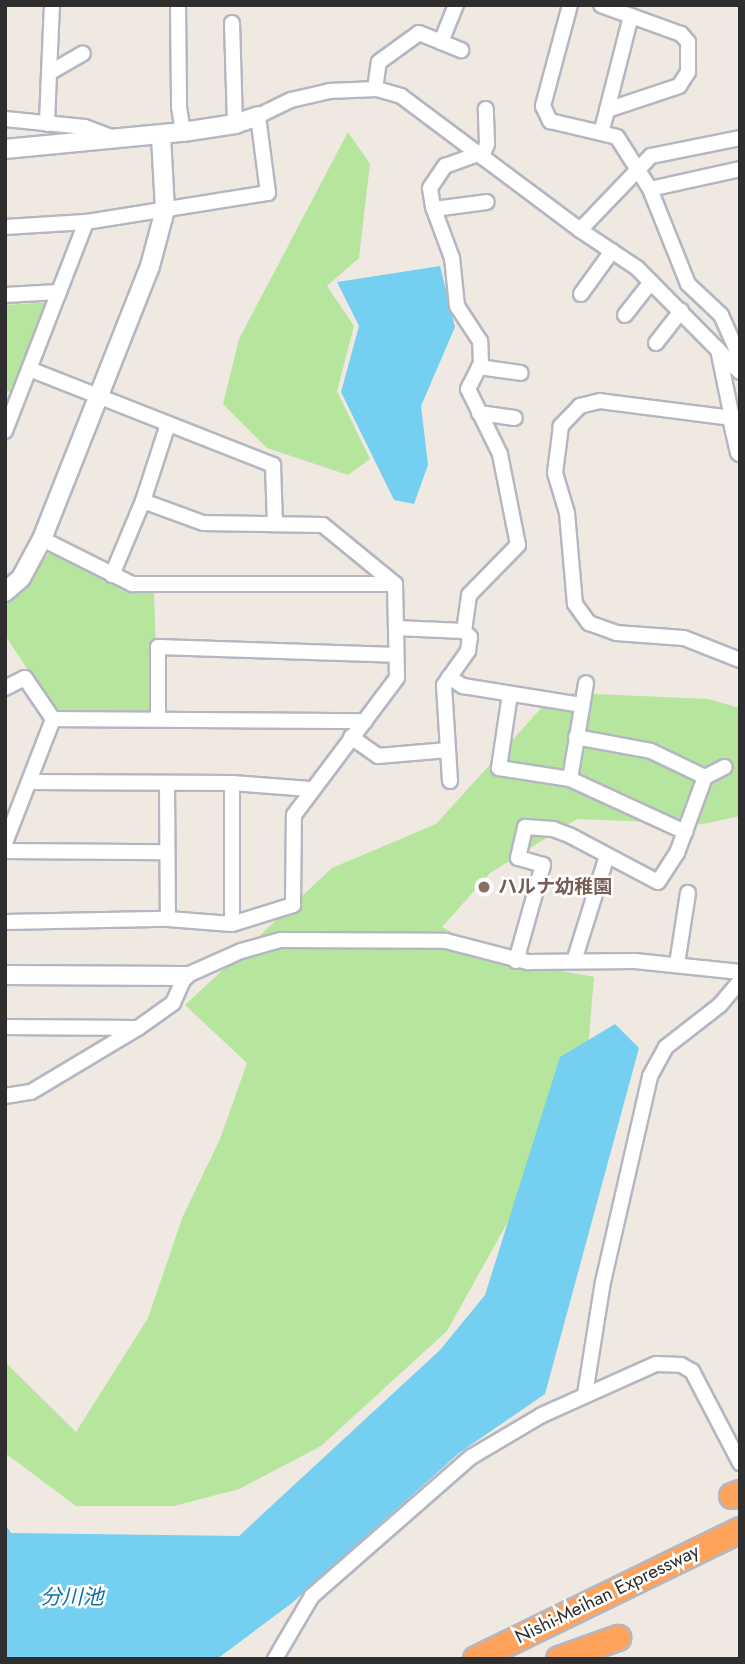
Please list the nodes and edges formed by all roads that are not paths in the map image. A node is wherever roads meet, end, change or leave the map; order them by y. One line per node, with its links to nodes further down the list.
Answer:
1 (52, 5): 11 (street)
2 (178, 5): 19 (street)
3 (456, 5): 8 (street)
4 (570, 5): 20 (street)
5 (601, 5): 6 (street)
6 (631, 16): 14 (street); 14 (street)
7 (232, 23): 18 (street)
8 (441, 42): 9 (street); 12 (street)
9 (461, 50)
10 (83, 53): 11 (street)
11 (49, 73): 17 (street)
12 (375, 89): 15 (street); 25 (street)
13 (486, 109): 25 (street)
14 (607, 110): 20 (street)
15 (258, 116): 18 (street); 31 (street)
16 (5, 119): 17 (street)
17 (47, 124): 23 (street)
18 (235, 124): 19 (street)
19 (184, 132): 21 (street)
20 (601, 133): 26 (street)
21 (161, 135): 23 (street); 31 (street)
22 (740, 138): 26 (street)
23 (116, 139): 24 (street)
24 (5, 149)
25 (482, 152): 30 (street); 32 (street)
26 (639, 167): 28 (street); 32 (street)
27 (740, 169): 28 (street)
28 (650, 189): 45 (street)
29 (487, 202): 30 (street)
30 (434, 209): 44 (street)
31 (165, 210): 33 (street); 48 (street)
32 (588, 220): 35 (street)
33 (86, 222): 34 (street); 37 (street)
34 (5, 226)
35 (612, 251): 36 (street); 38 (street)
36 (651, 282): 40 (street); 41 (street)
37 (59, 292): 39 (street); 46 (street)
38 (581, 294)
39 (5, 296)
40 (681, 311): 42 (street); 43 (street)
41 (625, 315)
42 (656, 343)
43 (718, 349): 45 (street); 51 (street)
44 (479, 367): 47 (street); 49 (street)
45 (737, 369)
46 (32, 370): 48 (street); 53 (street)
47 (522, 373)
48 (98, 396): 52 (street); 57 (street)
49 (479, 413): 50 (street); 62 (street)
50 (515, 418)
51 (732, 418): 54 (street); 64 (street)
52 (168, 424): 55 (street); 56 (street)
53 (6, 428)
54 (740, 452)
55 (143, 501): 56 (street); 58 (street)
56 (275, 524): 59 (street)
57 (43, 540): 58 (street); 60 (street)
58 (112, 575): 59 (street)
59 (395, 584): 61 (street)
60 (5, 592)
61 (396, 628): 62 (street); 63 (street)
62 (464, 631): 65 (street)
63 (396, 654): 70 (street); 72 (street)
64 (740, 660)
65 (449, 677): 68 (street); 75 (street)
66 (586, 682): 69 (street)
67 (5, 688): 71 (street)
68 (510, 694): 69 (street); 78 (street)
69 (582, 705): 74 (street)
70 (158, 717): 71 (street); 72 (street)
71 (53, 719): 80 (street)
72 (366, 721): 73 (street)
73 (351, 737): 75 (street); 83 (street)
74 (576, 737): 77 (street); 78 (street)
75 (448, 750): 79 (street)
76 (725, 767): 77 (street)
77 (705, 777): 84 (street)
78 (570, 779): 84 (street)
79 (450, 781)
80 (29, 782): 82 (street); 85 (street)
81 (232, 783): 82 (street); 83 (street); 92 (street)
82 (167, 784): 87 (street)
83 (310, 789): 92 (street)
84 (685, 832): 88 (street)
85 (5, 843)
86 (5, 850): 87 (street)
87 (167, 852): 90 (street)
88 (607, 856): 93 (street); 94 (street)
89 (688, 893): 95 (street)
90 (168, 919): 91 (street); 92 (street)
91 (5, 922)
92 (232, 924)
93 (516, 961): 94 (street); 98 (street)
94 (575, 961): 95 (street)
95 (677, 964): 96 (street)
96 (740, 972)
97 (5, 975): 98 (street)
98 (185, 976): 101 (street)
99 (740, 982): 103 (street)
100 (5, 1027): 101 (street)
101 (138, 1028): 102 (street)
102 (5, 1096)
103 (585, 1394): 104 (street); 108 (street)
104 (740, 1463)
105 (740, 1530): 109 (highway, Nishi-Meihan Expressway)
106 (740, 1549): 110 (highway, Nishi-Meihan Expressway)
107 (618, 1638): 111 (highway)
108 (275, 1659)
109 (476, 1659)
110 (512, 1659)
111 (559, 1659)

